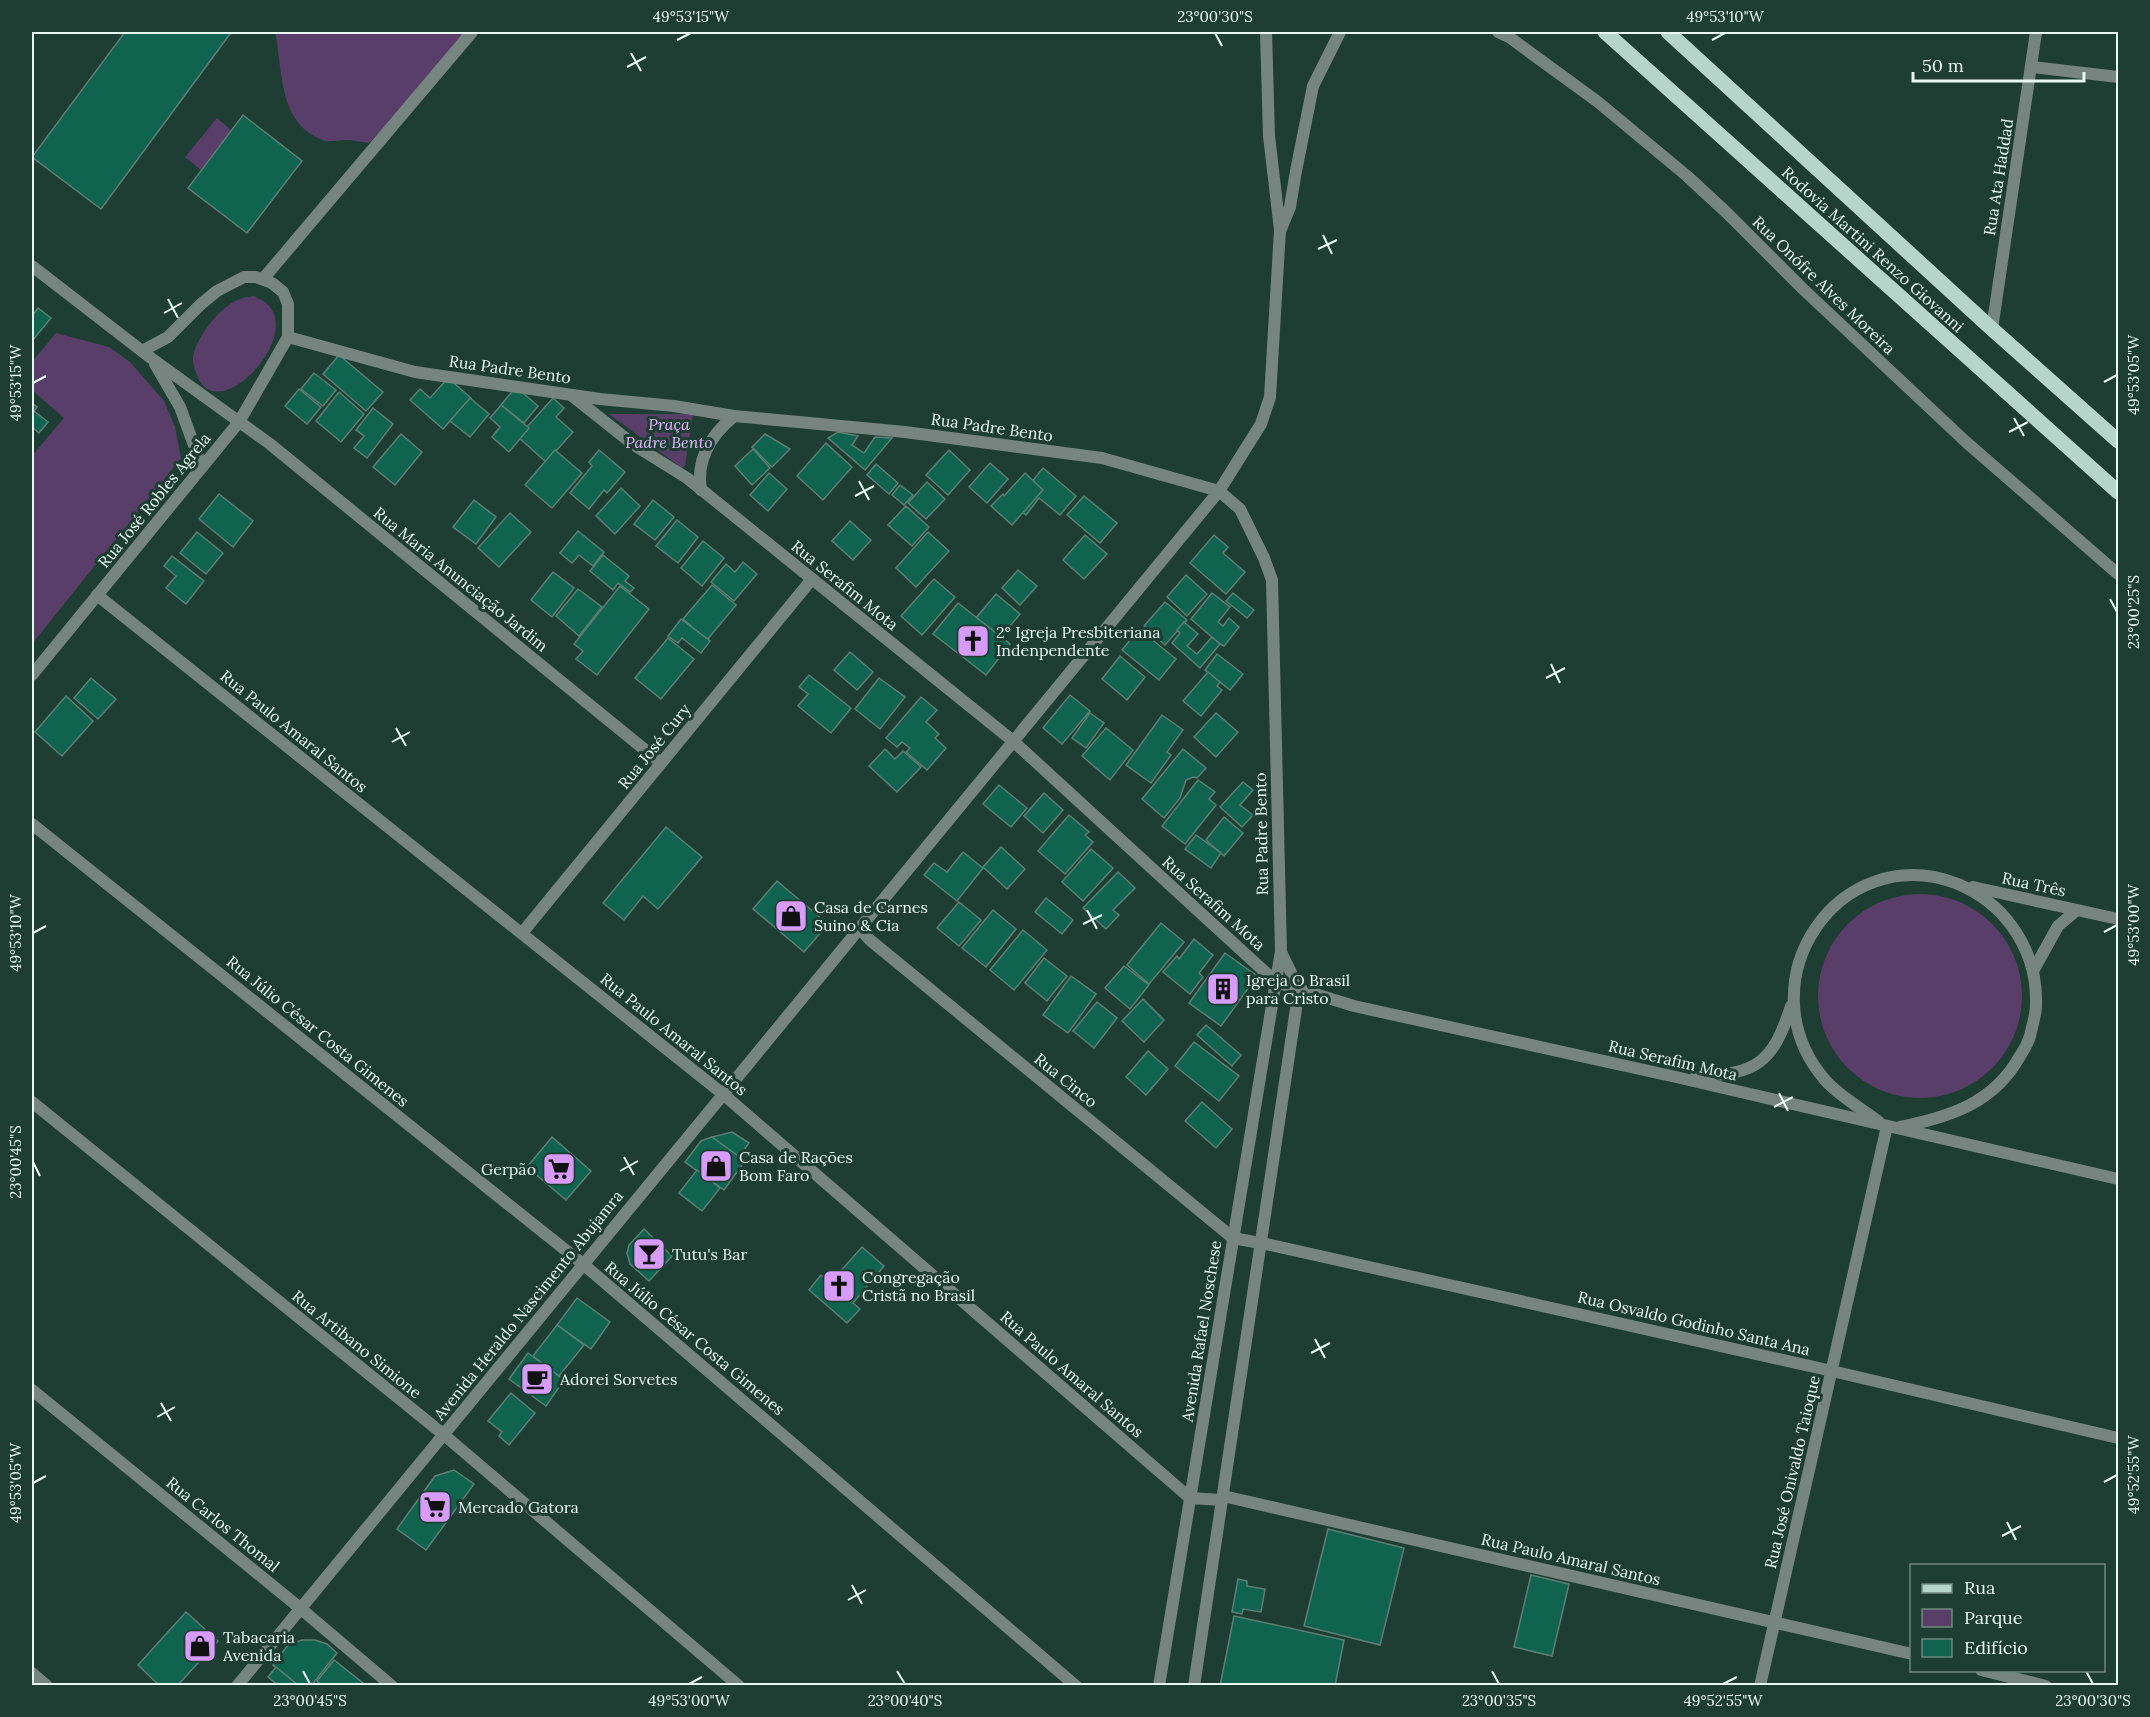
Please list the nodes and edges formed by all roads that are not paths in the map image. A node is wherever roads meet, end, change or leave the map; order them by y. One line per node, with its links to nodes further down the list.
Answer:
1 (471, 32): 12 (street)
2 (1266, 32): 10 (street, Avenida Heraldo Nascimento Abujamra)
3 (1340, 32): 10 (street, Avenida Heraldo Nascimento Abujamra)
4 (1498, 32): 24 (street, Rua Onófre Alves Moreira)
5 (1605, 32): 23 (main road, Rodovia Martini Renzo Giovanni)
6 (1668, 32): 13 (main road, Rodovia Martini Renzo Giovanni)
7 (2036, 32): 8 (street, Rua Ata Haddad)
8 (2032, 67): 9 (street); 13 (street, Rua Ata Haddad)
9 (2118, 77)
10 (1280, 230): 22 (street, Avenida Heraldo Nascimento Abujamra)
11 (32, 266): 15 (street, Rua Maria Anunciação Jardim)
12 (263, 279): 14 (street); 15 (street)
13 (1992, 329): 19 (main road, Rodovia Martini Renzo Giovanni)
14 (288, 337): 16 (street, Rua Padre Bento); 18 (street, Rua José Robles Agrela)
15 (146, 355): 18 (street, Rua Maria Anunciação Jardim); 20 (street)
16 (570, 394): 17 (street, Rua Padre Bento); 21 (street, Rua Serafim Mota)
17 (734, 416): 21 (street); 22 (street, Rua Padre Bento)
18 (239, 422): 20 (street, Rua José Robles Agrela); 29 (street, Rua Maria Anunciação Jardim)
19 (2118, 441)
20 (202, 467): 26 (street, Rua José Robles Agrela)
21 (702, 490): 25 (street, Rua Serafim Mota)
22 (1219, 491): 28 (street, Avenida Heraldo Nascimento Abujamra); 36 (street, Rua Padre Bento)
23 (2118, 492)
24 (2118, 574)
25 (812, 579): 28 (street, Rua Serafim Mota); 29 (street, Rua José Cury)
26 (97, 595): 27 (street, Rua José Robles Agrela); 35 (street, Rua Paulo Amaral Santos)
27 (32, 675)
28 (1013, 741): 34 (street, Avenida Heraldo Nascimento Abujamra); 38 (street, Rua Serafim Mota)
29 (661, 763): 35 (street, Rua José Cury)
30 (32, 824): 48 (street, Rua Júlio César Costa Gimenes)
31 (1943, 879): 32 (street, Rua Três); 37 (street); 39 (street)
32 (2077, 910): 33 (street, Rua Três); 37 (street)
33 (2118, 919)
34 (859, 928): 42 (street, Avenida Heraldo Nascimento Abujamra); 46 (street, Rua Cinco)
35 (522, 933): 42 (street, Rua Paulo Amaral Santos)
36 (1281, 951): 38 (street, Rua Padre Bento); 40 (street, Rua Padre Bento)
37 (2033, 971): 44 (street)
38 (1276, 982): 40 (street, Rua Serafim Mota); 46 (street, Avenida Rafael Noschese)
39 (1793, 983): 41 (street); 44 (street)
40 (1299, 989): 41 (street, Rua Serafim Mota); 47 (street)
41 (1676, 1077): 44 (street, Rua Serafim Mota)
42 (723, 1094): 48 (street, Avenida Heraldo Nascimento Abujamra); 53 (street, Rua Paulo Amaral Santos)
43 (32, 1102): 51 (street, Rua Artibano Simione)
44 (1888, 1126): 45 (street, Rua Serafim Mota); 49 (street, Rua José Onivaldo Taioque)
45 (2118, 1179)
46 (1233, 1238): 47 (street, Rua Cinco); 53 (street, Avenida Rafael Noschese)
47 (1261, 1243): 49 (street, Rua Osvaldo Godinho Santa Ana); 54 (street)
48 (583, 1264): 51 (street, Avenida Heraldo Nascimento Abujamra); 64 (street, Rua Júlio César Costa Gimenes)
49 (1832, 1371): 52 (street, Rua Osvaldo Godinho Santa Ana); 56 (street, Rua José Onivaldo Taioque)
50 (32, 1390): 55 (street, Rua Carlos Thomal)
51 (443, 1434): 55 (street, Avenida Heraldo Nascimento Abujamra); 63 (street, Rua Artibano Simione)
52 (2118, 1438)
53 (1190, 1498): 54 (street, Rua Paulo Amaral Santos); 65 (street, Avenida Rafael Noschese)
54 (1222, 1498): 56 (street, Rua Paulo Amaral Santos); 66 (street)
55 (300, 1608): 61 (street, Avenida Heraldo Nascimento Abujamra); 62 (street, Rua Carlos Thomal)
56 (1775, 1623): 57 (street, Rua Paulo Amaral Santos); 67 (street, Rua José Onivaldo Taioque)
57 (1910, 1654)
58 (1985, 1672): 68 (street)
59 (32, 1673): 60 (street)
60 (47, 1686)
61 (237, 1686)
62 (392, 1686)
63 (739, 1686)
64 (1077, 1686)
65 (1159, 1686)
66 (1194, 1686)
67 (1760, 1686)
68 (2046, 1686)

